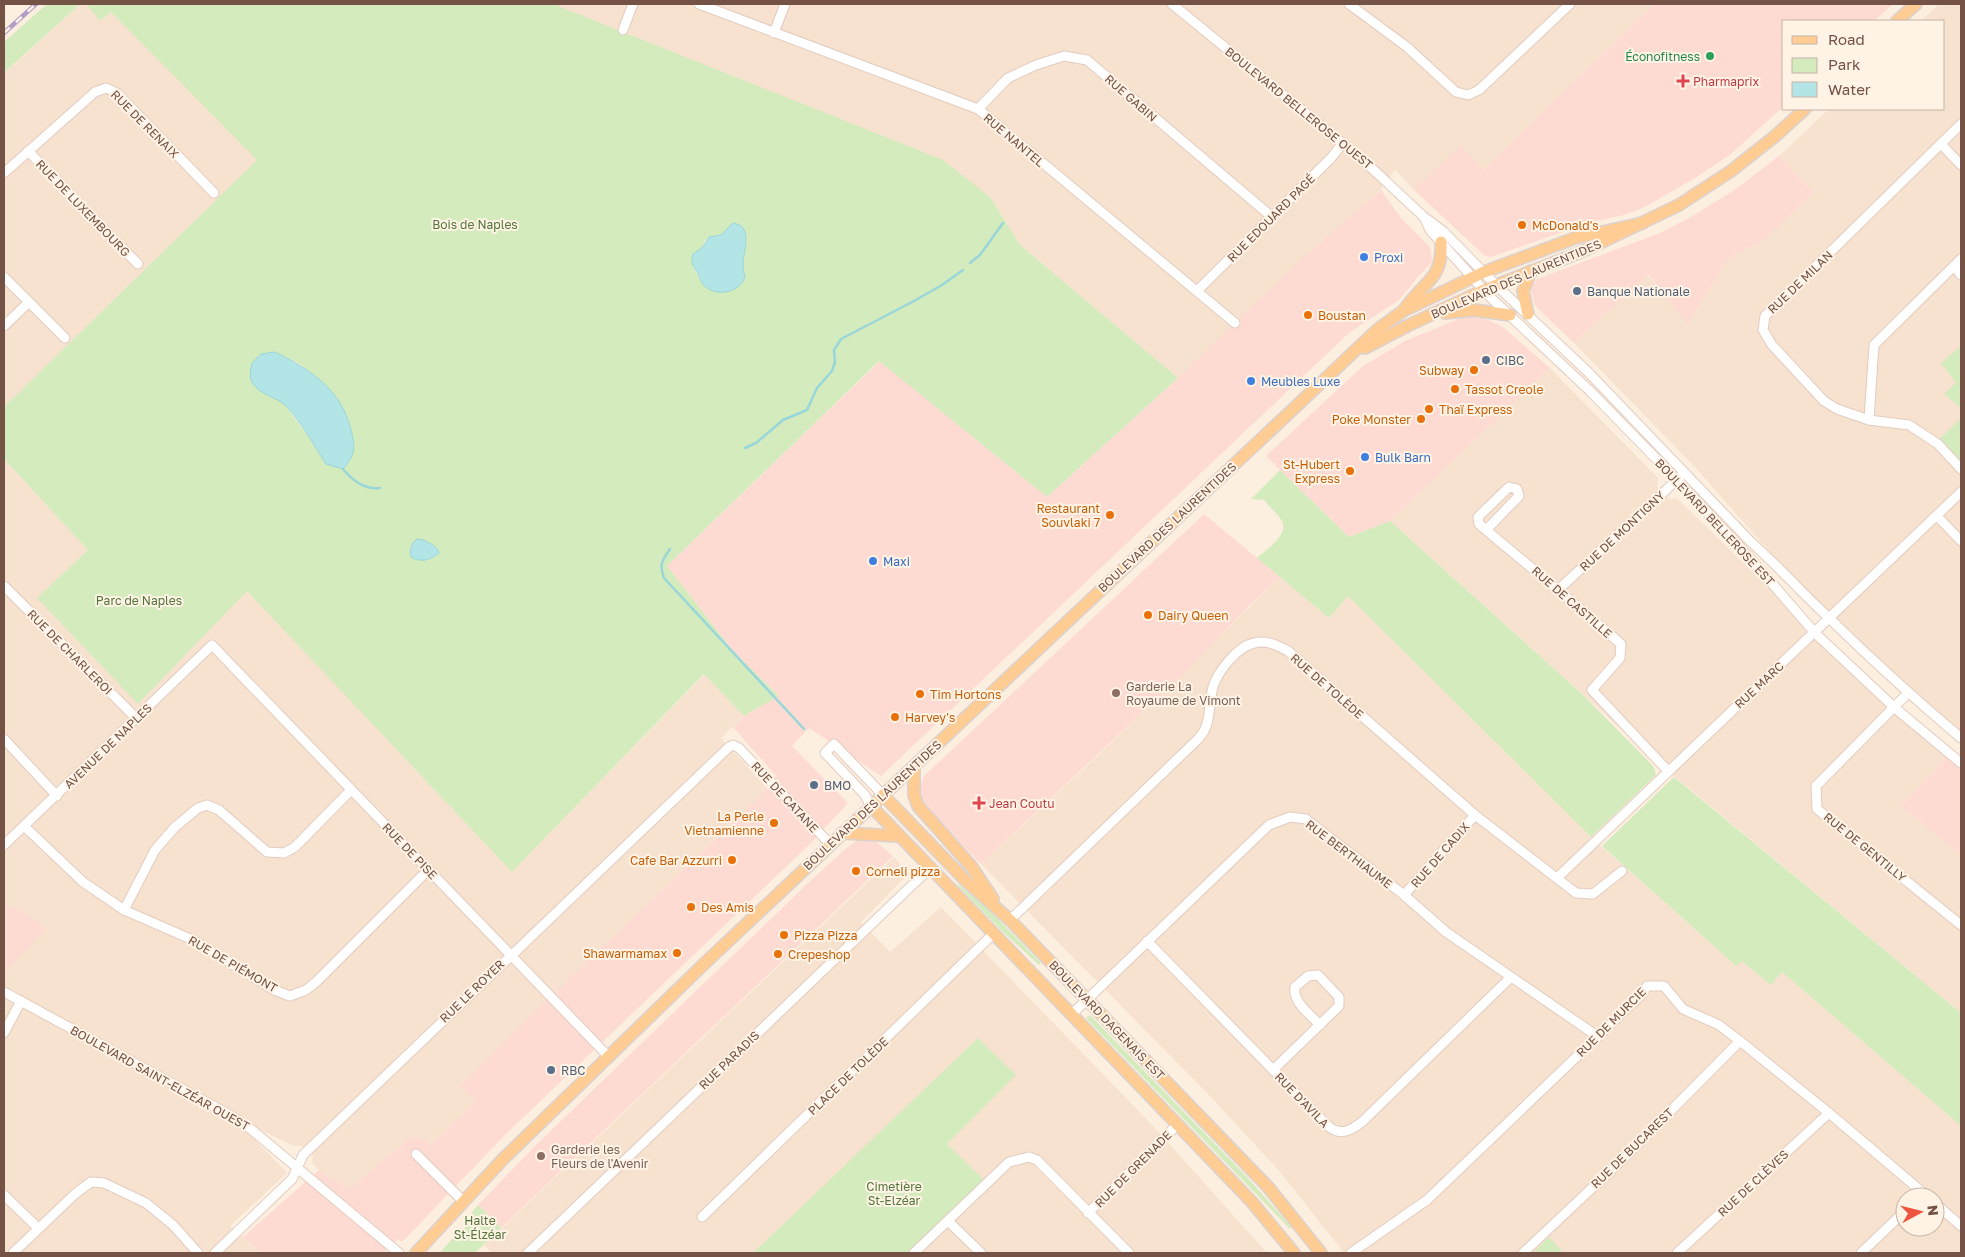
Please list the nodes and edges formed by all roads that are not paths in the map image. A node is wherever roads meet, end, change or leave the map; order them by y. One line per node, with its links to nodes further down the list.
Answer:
1 (633, 4): 9 (street)
2 (699, 4): 10 (street, RUE NANTEL)
3 (785, 4): 10 (street)
4 (1172, 4): 14 (street, BOULEVARD BELLEROSE OUEST)
5 (1349, 4): 6 (street)
6 (1570, 4)
7 (1916, 4): 8 (main road)
8 (1898, 20)
9 (623, 30)
10 (774, 33): 11 (street, RUE NANTEL)
11 (978, 109): 20 (street, RUE GABIN); 34 (street, RUE NANTEL)
12 (1803, 110): 22 (main road, BOULEVARD DES LAURENTIDES)
13 (1961, 124): 15 (street, RUE DE MILAN)
14 (1343, 143): 20 (street, RUE EDOUARD PAGÉ); 21 (street, BOULEVARD BELLEROSE OUEST)
15 (1941, 144): 17 (street); 44 (street, RUE DE MILAN)
16 (28, 151): 18 (street, RUE DE RENAIX); 19 (street, RUE DE RENAIX); 25 (street, RUE DE LUXEMBOURG)
17 (1961, 165)
18 (4, 173)
19 (214, 193)
20 (1272, 217): 34 (street, RUE EDOUARD PAGÉ)
21 (1424, 217): 23 (street, BOULEVARD BELLEROSE OUEST); 28 (street, BOULEVARD BELLEROSE OUEST)
22 (1642, 224): 27 (main road, BOULEVARD DES LAURENTIDES); 28 (main road, BOULEVARD DES LAURENTIDES)
23 (1441, 242): 31 (street, BOULEVARD BELLEROSE OUEST); 36 (main road)
24 (1961, 259): 26 (street)
25 (138, 264)
26 (1954, 266): 29 (street); 44 (street)
27 (1531, 271): 32 (main road, BOULEVARD DES LAURENTIDES); 37 (main road)
28 (1484, 272): 31 (main road, BOULEVARD DES LAURENTIDES); 32 (street, BOULEVARD BELLEROSE EST)
29 (1961, 275)
30 (4, 277): 35 (street)
31 (1472, 277): 33 (street, BOULEVARD BELLEROSE EST); 36 (main road, BOULEVARD DES LAURENTIDES)
32 (1496, 285): 33 (main road, BOULEVARD DES LAURENTIDES); 37 (street, BOULEVARD BELLEROSE EST)
33 (1484, 290): 38 (main road, BOULEVARD DES LAURENTIDES); 39 (street, BOULEVARD BELLEROSE EST)
34 (1197, 291): 40 (street, RUE NANTEL)
35 (29, 302): 41 (street); 42 (street)
36 (1403, 311): 43 (main road, BOULEVARD DES LAURENTIDES)
37 (1528, 314): 46 (street, BOULEVARD BELLEROSE EST)
38 (1431, 315): 39 (main road); 43 (main road, BOULEVARD DES LAURENTIDES)
39 (1510, 315): 47 (street, BOULEVARD BELLEROSE EST)
40 (1235, 323)
41 (4, 326)
42 (65, 338)
43 (1338, 366): 64 (main road, BOULEVARD DES LAURENTIDES)
44 (1869, 420): 45 (street, RUE DE MILAN)
45 (1961, 469)
46 (1684, 473): 47 (street, RUE DE MONTIGNY); 54 (street, BOULEVARD BELLEROSE EST)
47 (1676, 480): 53 (street, RUE DE MONTIGNY); 55 (street, BOULEVARD BELLEROSE EST)
48 (1961, 492): 49 (street, RUE MARC)
49 (1937, 516): 51 (street); 54 (street, RUE MARC)
50 (1486, 530): 50 (street); 53 (street, RUE DE CASTILLE)
51 (1961, 541)
52 (4, 586): 59 (street, RUE DE CHARLEROI)
53 (1558, 590): 65 (street, RUE DE CASTILLE)
54 (1828, 618): 55 (street, RUE MARC); 57 (street, BOULEVARD BELLEROSE EST)
55 (1815, 632): 58 (street, BOULEVARD BELLEROSE EST); 65 (street, RUE MARC)
56 (212, 645): 59 (street, AVENUE DE NAPLES); 66 (street, RUE DE PISE)
57 (1908, 693): 58 (street, RUE DE GENTILLY); 60 (street, BOULEVARD BELLEROSE EST)
58 (1895, 708): 63 (street, BOULEVARD BELLEROSE EST); 84 (street, RUE DE GENTILLY)
59 (136, 718): 68 (street, AVENUE DE NAPLES)
60 (1961, 738)
61 (4, 739): 68 (street)
62 (741, 749): 74 (street, RUE DE CATANE); 87 (street, RUE LE ROYER)
63 (1961, 762)
64 (914, 766): 67 (main road, BOULEVARD DES LAURENTIDES); 82 (main road)
65 (1668, 771): 79 (street, RUE MARC)
66 (351, 790): 77 (street, RUE DE PISE); 81 (street)
67 (883, 795): 69 (main road, BOULEVARD DES LAURENTIDES); 69 (street); 82 (main road, BOULEVARD DAGENAIS EST)
68 (57, 796): 71 (street, AVENUE DE NAPLES)
69 (871, 806): 72 (main road, BOULEVARD DES LAURENTIDES); 73 (main road, BOULEVARD DAGENAIS EST)
70 (1475, 814): 79 (street, RUE DE TOLÈDE); 80 (street, RUE DE CADIX); 83 (street, RUE DE TOLÈDE)
71 (24, 826): 75 (street, AVENUE DE NAPLES); 81 (street, RUE DE PIÉMONT)
72 (842, 833): 73 (main road); 74 (main road, BOULEVARD DES LAURENTIDES)
73 (899, 836): 76 (main road, BOULEVARD DAGENAIS EST)
74 (830, 844): 97 (main road, BOULEVARD DES LAURENTIDES)
75 (4, 845)
76 (930, 868): 85 (main road, BOULEVARD DAGENAIS EST); 118 (street, RUE PARADIS)
77 (428, 870): 81 (street, RUE DE PIÉMONT); 87 (street, RUE DE PISE)
78 (1622, 871): 79 (street, RUE DE TOLÈDE)
79 (1556, 878)
80 (1404, 895): 86 (street, RUE BERTHIAUME); 88 (street, RUE BERTHIAUME)
81 (124, 910)
82 (1001, 911): 83 (main road, BOULEVARD DAGENAIS EST)
83 (1010, 920): 90 (main road, BOULEVARD DAGENAIS EST)
84 (1961, 925)
85 (994, 934): 92 (main road, BOULEVARD DAGENAIS EST); 108 (street, PLACE DE TOLÈDE)
86 (1147, 941): 90 (street, RUE BERTHIAUME); 98 (street, RUE D'AVILA)
87 (510, 955): 97 (street, RUE DE PISE); 102 (street, RUE LE ROYER)
88 (1510, 978): 95 (street, RUE BERTHIAUME); 98 (street, RUE D'AVILA)
89 (4, 992): 91 (street, BOULEVARD SAINT-ELZÉAR OUEST)
90 (1087, 1000): 92 (street, RUE BERTHIAUME); 123 (main road, BOULEVARD DAGENAIS EST)
91 (21, 1001): 94 (street); 102 (street, BOULEVARD SAINT-ELZÉAR OUEST)
92 (1071, 1015): 100 (main road, BOULEVARD DAGENAIS EST)
93 (1320, 1025): 93 (street); 98 (street)
94 (4, 1032)
95 (1597, 1036): 96 (street, RUE DE MURCIE); 124 (street, RUE DE MURCIE)
96 (1740, 1041): 99 (street, RUE DE MURCIE); 125 (street, RUE DE BUCAREST)
97 (608, 1056): 105 (main road, BOULEVARD DES LAURENTIDES)
98 (1273, 1070)
99 (1829, 1113): 103 (street, RUE DE MURCIE); 126 (street, RUE DE CLÈVES)
100 (1177, 1125): 107 (street, RUE DE GRENADE); 122 (main road, BOULEVARD DAGENAIS EST)
101 (416, 1154): 105 (street)
102 (298, 1168): 115 (street, RUE LE ROYER); 116 (street, BOULEVARD SAINT-ELZÉAR OUEST)
103 (1914, 1187)
104 (4, 1195): 112 (street)
105 (463, 1201): 117 (main road, BOULEVARD DES LAURENTIDES)
106 (1945, 1212): 111 (street)
107 (1088, 1213): 109 (street); 121 (street)
108 (702, 1217)
109 (948, 1221): 119 (street); 120 (street)
110 (1895, 1221): 127 (street)
111 (1961, 1226)
112 (38, 1228): 113 (street); 114 (street)
113 (14, 1253)
114 (198, 1253)
115 (215, 1253)
116 (400, 1253)
117 (416, 1253)
118 (528, 1253)
119 (914, 1253)
120 (981, 1253)
121 (1129, 1253)
122 (1294, 1253)
123 (1321, 1253)
124 (1351, 1253)
125 (1523, 1253)
126 (1676, 1253)
127 (1861, 1253)

